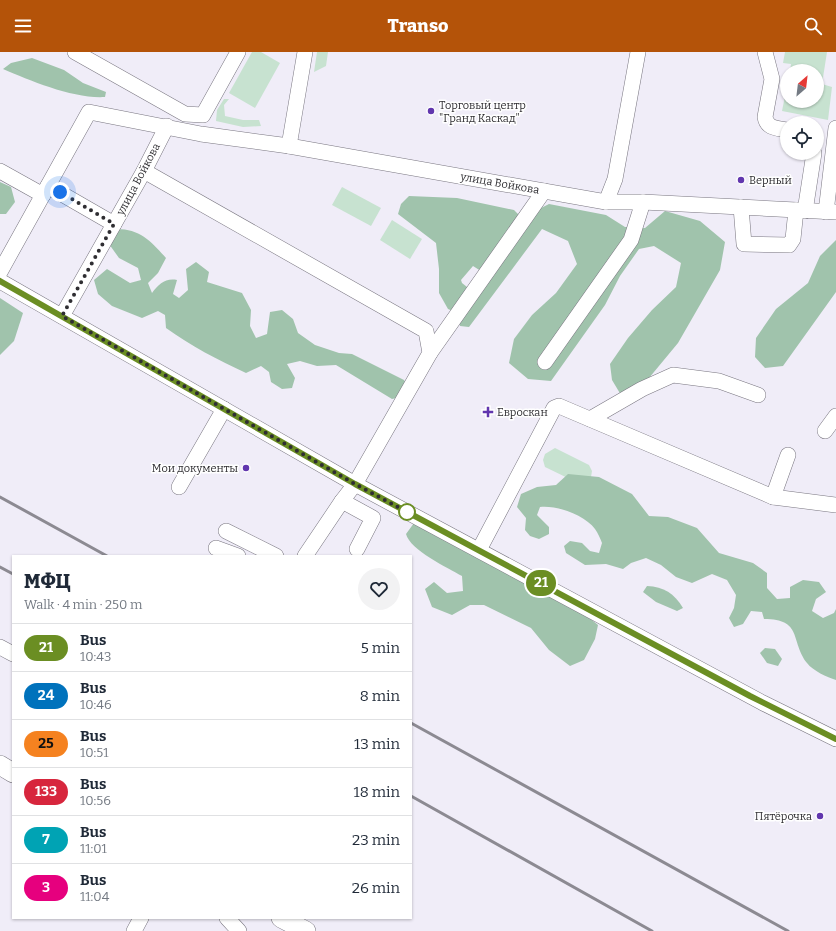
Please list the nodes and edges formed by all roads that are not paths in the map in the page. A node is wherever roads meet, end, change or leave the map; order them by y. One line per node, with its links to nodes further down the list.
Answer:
1 (75, 52): 2 (street)
2 (238, 52)
3 (305, 52): 9 (street)
4 (638, 52): 15 (street)
5 (765, 52): 8 (street)
6 (167, 126): 9 (street, улица Войкова); 12 (street, улица Войкова); 13 (street, улица Войкова)
7 (836, 128): 19 (street)
8 (780, 129)
9 (289, 146): 14 (street, улица Войкова)
10 (812, 160): 18 (street)
11 (0, 171): 13 (street)
12 (144, 171): 20 (street, улица Войкова); 24 (street)
13 (45, 191): 20 (street); 21 (street, улица Войкова)
14 (544, 191): 15 (street, улица Войкова); 24 (street)
15 (606, 202): 16 (street, улица Войкова)
16 (643, 202): 17 (street, улица Войкова); 25 (street)
17 (741, 207): 18 (street, улица Войкова); 18 (street)
18 (800, 210): 19 (street, улица Войкова)
19 (831, 212)
20 (114, 224): 23 (street, улица Войкова)
21 (0, 272)
22 (0, 281): 23 (street)
23 (62, 316): 27 (street)
24 (430, 352): 32 (street)
25 (545, 362)
26 (758, 396): 29 (street)
27 (224, 409): 32 (street); 33 (street)
28 (836, 416): 30 (street)
29 (590, 419): 34 (street); 40 (street)
30 (824, 431)
31 (788, 455): 34 (street)
32 (355, 484): 35 (street); 40 (street)
33 (179, 487)
34 (772, 497): 36 (street)
35 (342, 501): 39 (street); 43 (street)
36 (836, 505)
37 (226, 530): 42 (street)
38 (216, 548): 41 (street)
39 (356, 549)
40 (479, 550): 46 (street)
41 (235, 555)
42 (274, 555)
43 (307, 555)
44 (0, 647): 45 (street)
45 (12, 653)
46 (836, 739)
47 (0, 765): 48 (main road)
48 (12, 771)
49 (140, 919): 52 (street)
50 (228, 919): 53 (street)
51 (283, 919): 54 (main road)
52 (134, 931)
53 (239, 931)
54 (306, 931)

